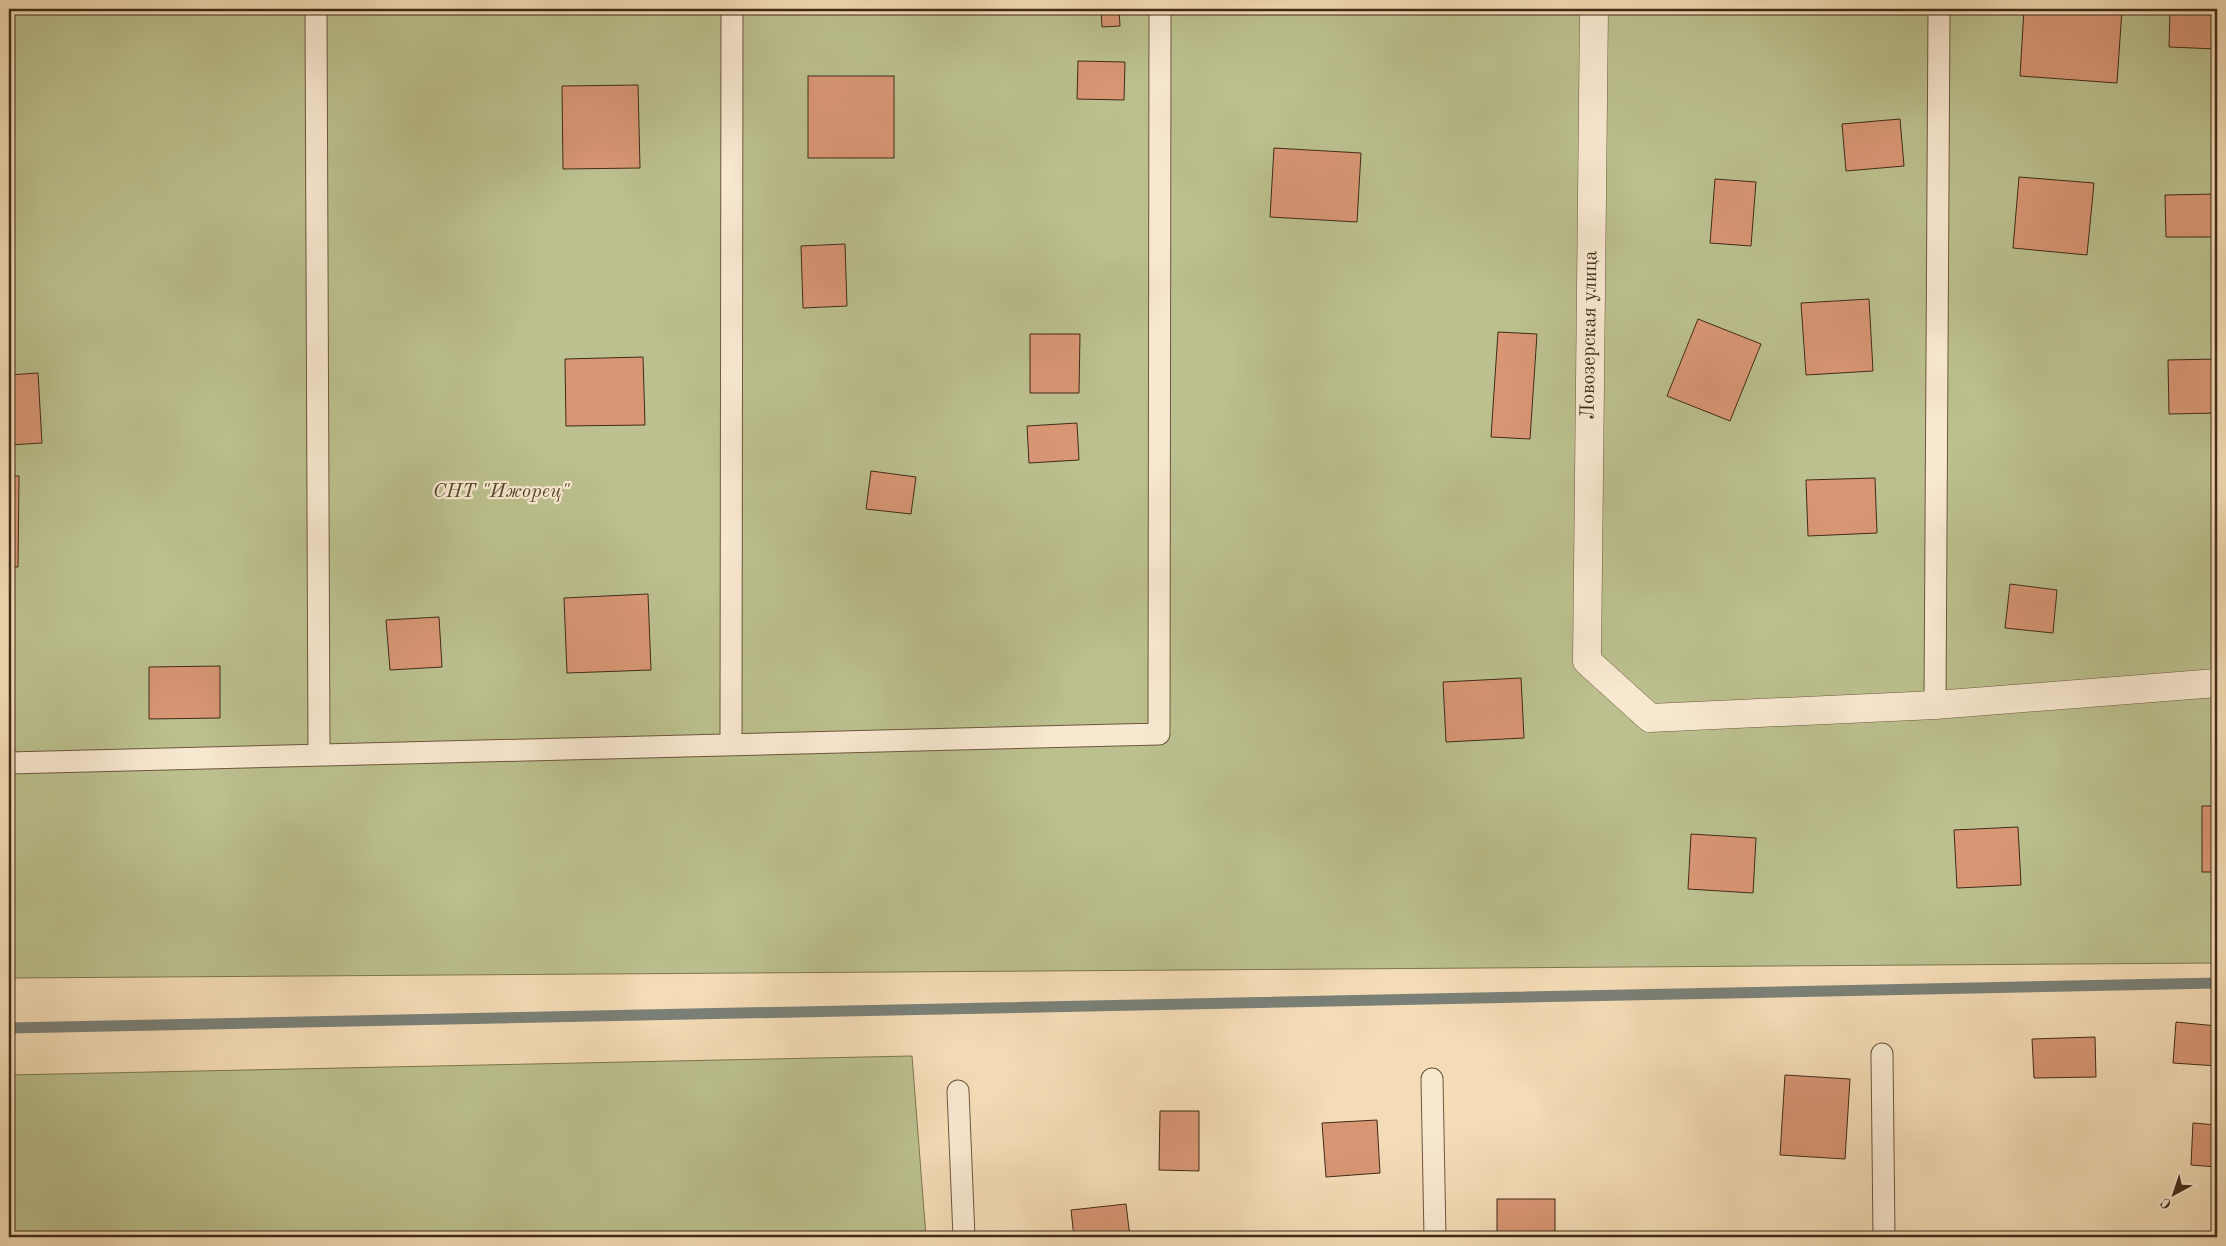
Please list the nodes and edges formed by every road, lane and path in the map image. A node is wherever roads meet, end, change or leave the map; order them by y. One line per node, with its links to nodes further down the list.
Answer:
1 (316, 9): 9 (lane)
2 (732, 9): 8 (lane)
3 (1160, 9): 8 (lane)
4 (1594, 9): 7 (street, Ловозерская улица)
5 (1939, 9): 7 (lane)
6 (2217, 683): 7 (street)
7 (1935, 705)
8 (731, 744): 9 (lane)
9 (319, 754): 10 (lane)
10 (9, 763)
11 (1882, 1054): 16 (lane)
12 (1432, 1079): 15 (lane)
13 (958, 1091): 14 (lane)
14 (964, 1237)
15 (1435, 1237)
16 (1884, 1237)

